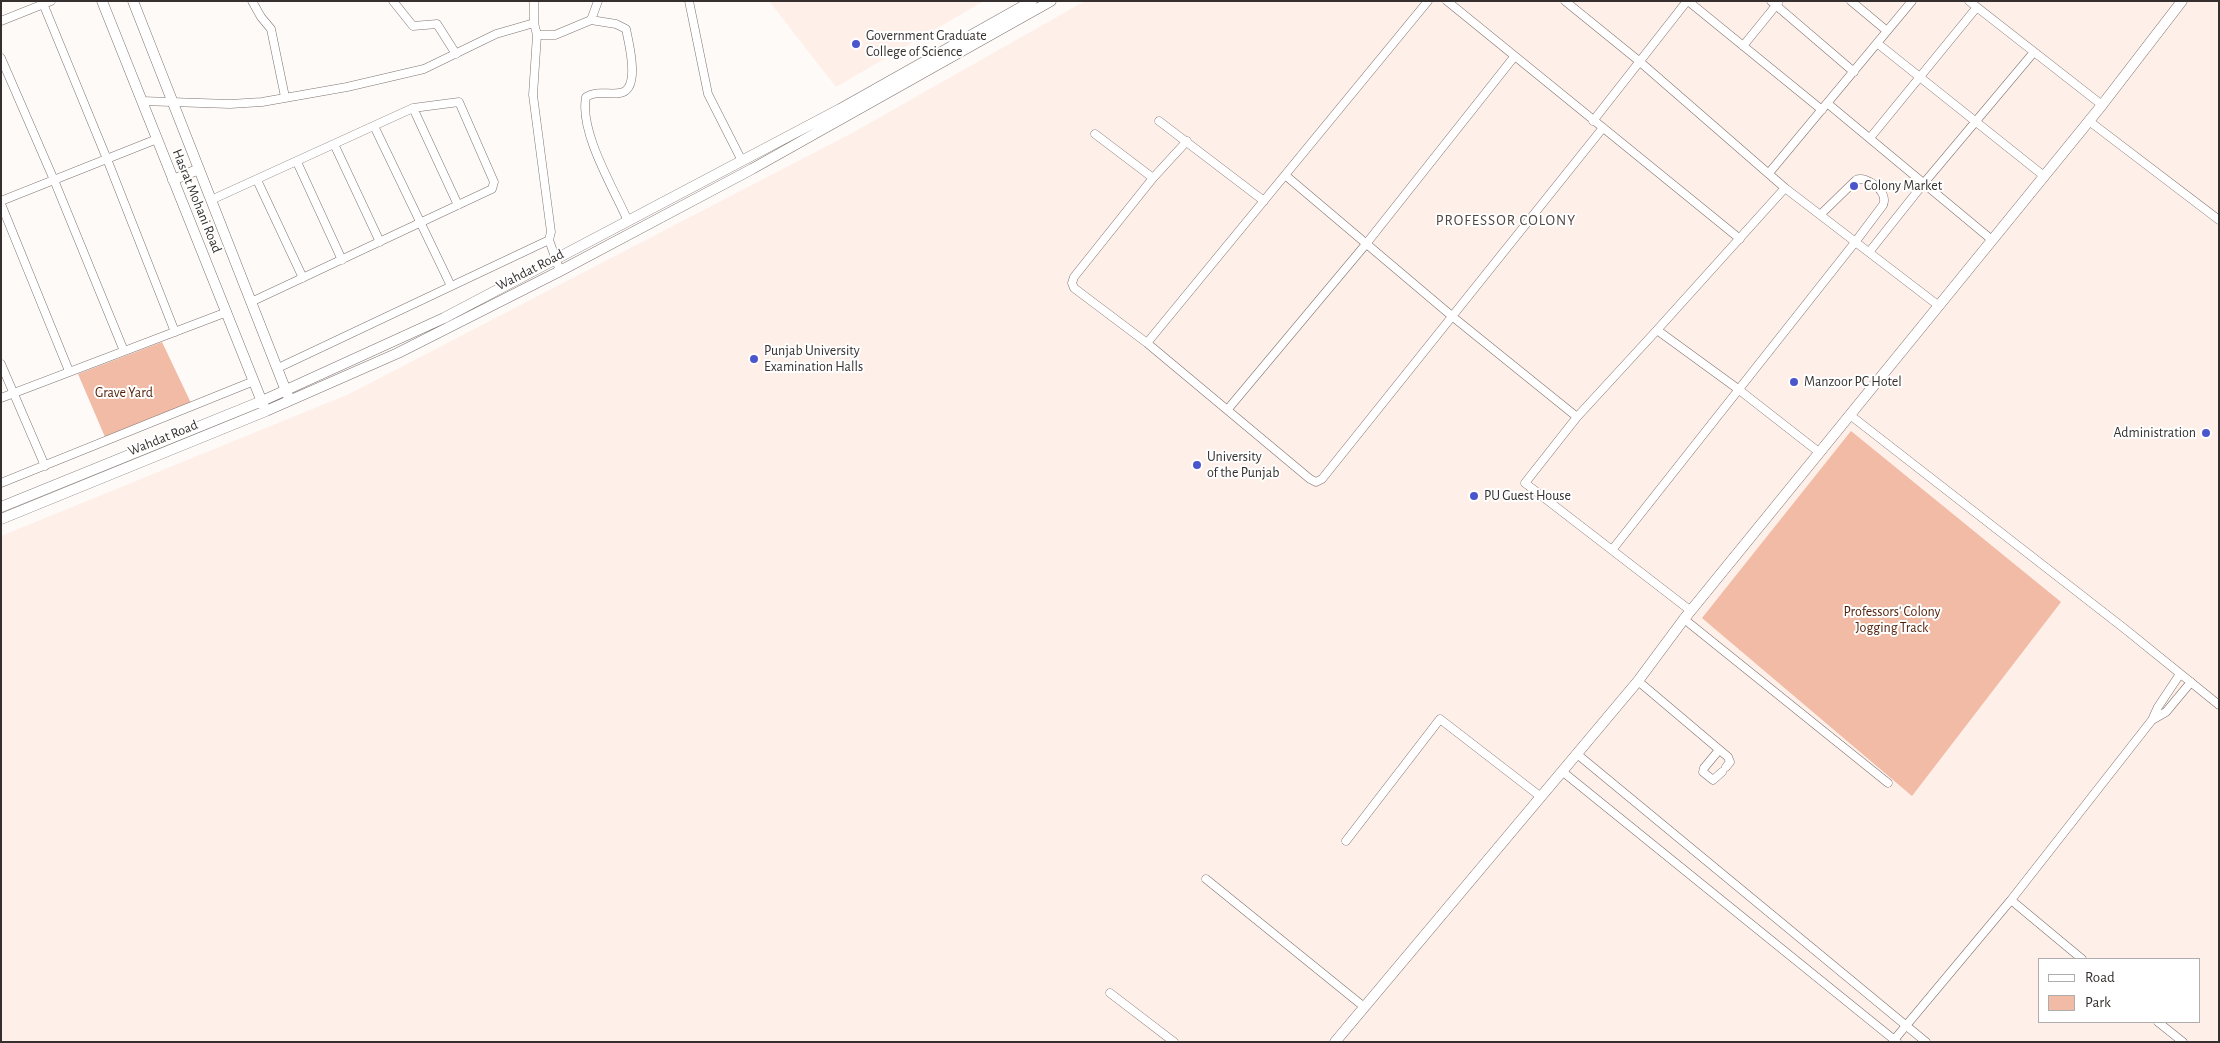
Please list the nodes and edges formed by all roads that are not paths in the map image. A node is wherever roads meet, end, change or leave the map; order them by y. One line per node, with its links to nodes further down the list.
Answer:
1 (51, 1): 19 (street)
2 (102, 1): 37 (main road, Hasrat Mohani Road)
3 (133, 1): 38 (main road)
4 (252, 1): 36 (street)
5 (393, 1): 30 (street)
6 (534, 1): 24 (street)
7 (598, 1): 22 (street)
8 (689, 1): 55 (street)
9 (1032, 1): 55 (main road, Wahdat Road)
10 (1051, 1): 84 (main road, Wahdat Road)
11 (1428, 1): 59 (street)
12 (1447, 1): 31 (street)
13 (1565, 1): 33 (street)
14 (1687, 1): 28 (street); 33 (street)
15 (1851, 1): 25 (street)
16 (1912, 1): 25 (street)
17 (1969, 1): 21 (street)
18 (2182, 1): 40 (main road)
19 (42, 3): 23 (street); 54 (street)
20 (1775, 3): 28 (street); 34 (street)
21 (1977, 7): 29 (street); 35 (street)
22 (591, 20): 26 (street); 73 (street)
23 (1, 21)
24 (534, 23): 26 (street); 30 (street)
25 (1887, 31): 27 (street)
26 (537, 35): 76 (street)
27 (1877, 43): 34 (street); 35 (street)
28 (1743, 46): 42 (street)
29 (2034, 52): 40 (street); 45 (street)
30 (456, 54): 36 (street)
31 (1514, 57): 44 (street); 80 (street)
32 (1, 58): 62 (street)
33 (1639, 61): 44 (street); 58 (street)
34 (1854, 72): 39 (street)
35 (1920, 76): 45 (street); 50 (street)
36 (286, 98): 38 (street)
37 (142, 101): 38 (street); 51 (main road, Hasrat Mohani Road)
38 (172, 101): 57 (main road)
39 (1828, 103): 42 (street); 50 (street)
40 (2102, 105): 46 (main road)
41 (413, 108): 47 (street); 70 (street); 70 (street)
42 (1822, 110): 58 (street)
43 (1159, 121): 52 (street)
44 (1593, 121): 48 (street)
45 (1975, 121): 60 (street); 65 (street)
46 (2089, 121): 60 (main road); 72 (street)
47 (374, 126): 53 (street); 74 (street)
48 (1602, 129): 75 (street); 90 (street)
49 (1095, 134): 61 (street)
50 (1870, 138): 65 (street)
51 (157, 139): 54 (street); 63 (main road, Hasrat Mohani Road)
52 (1187, 141): 61 (street); 68 (street)
53 (334, 144): 56 (street); 79 (street)
54 (107, 159): 62 (street); 92 (street)
55 (742, 161): 73 (main road, Wahdat Road)
56 (297, 162): 64 (street); 82 (street)
57 (199, 169): 63 (main road); 67 (main road)
58 (1769, 173): 66 (street)
59 (1285, 175): 68 (street); 80 (street)
60 (2044, 176): 77 (main road)
61 (1153, 178): 93 (street)
62 (54, 180): 69 (street); 94 (street)
63 (173, 180): 89 (main road, Hasrat Mohani Road)
64 (257, 180): 67 (street); 85 (street)
65 (1924, 183): 77 (street); 81 (street)
66 (1785, 188): 71 (street); 75 (street)
67 (212, 200): 87 (main road)
68 (1264, 201): 93 (street)
69 (1, 202): 97 (street)
70 (458, 205): 74 (street)
71 (1821, 214): 78 (street); 78 (street)
72 (2219, 220)
73 (628, 221): 83 (main road, Wahdat Road)
74 (421, 223): 79 (street); 86 (street)
75 (1740, 239): 91 (street)
76 (549, 240): 83 (street); 86 (street)
77 (1992, 240): 88 (main road)
78 (1856, 241): 81 (street); 99 (street)
79 (380, 242): 82 (street)
80 (1366, 244): 90 (street); 104 (street)
81 (1870, 251): 88 (street)
82 (342, 260): 85 (street)
83 (555, 260): 84 (street); 101 (main road, Wahdat Road)
84 (560, 271): 101 (main road, Wahdat Road)
85 (303, 278): 87 (street)
86 (451, 286): 96 (street)
87 (252, 302): 96 (main road)
88 (1939, 306): 105 (main road)
89 (227, 312): 92 (street); 98 (main road, Hasrat Mohani Road)
90 (1453, 317): 104 (street); 106 (street)
91 (1657, 330): 99 (street); 106 (street)
92 (175, 332): 94 (street)
93 (1146, 343): 104 (street)
94 (124, 351): 97 (street)
95 (1, 364): 100 (street)
96 (278, 368): 101 (main road)
97 (69, 371): 100 (street)
98 (254, 382): 103 (main road, Hasrat Mohani Road); 108 (street)
99 (1738, 388): 107 (street); 112 (street)
100 (13, 393): 102 (street); 108 (street)
101 (288, 396): 103 (main road, Wahdat Road)
102 (1, 398)
103 (264, 406): 110 (main road, Wahdat Road); 111 (main road, Wahdat Road)
104 (1228, 409)
105 (1850, 415): 107 (main road); 115 (street)
106 (1578, 417): 112 (street)
107 (1820, 452): 113 (main road)
108 (45, 466): 109 (street)
109 (1, 483)
110 (1, 507)
111 (1, 519)
112 (1612, 550): 113 (street)
113 (1692, 611): 114 (main road)
114 (1684, 620): 116 (main road); 123 (street)
115 (2180, 674): 117 (street); 119 (street)
116 (1638, 681): 120 (street); 121 (main road)
117 (2191, 682): 118 (street); 119 (street)
118 (2219, 705)
119 (2152, 720): 127 (street)
120 (1719, 750): 120 (street)
121 (1576, 754): 122 (main road); 132 (street)
122 (1563, 772): 124 (main road); 134 (street)
123 (1888, 783)
124 (1541, 797): 125 (street); 130 (main road)
125 (1346, 841)
126 (1206, 879): 130 (street)
127 (2011, 900): 128 (street); 132 (street)
128 (2081, 958)
129 (1110, 993): 133 (street)
130 (1363, 1006): 135 (main road)
131 (2159, 1023): 137 (street)
132 (1908, 1026): 134 (street); 136 (street)
133 (1170, 1041)
134 (1896, 1041)
135 (1335, 1042)
136 (1926, 1042)
137 (2183, 1042)

